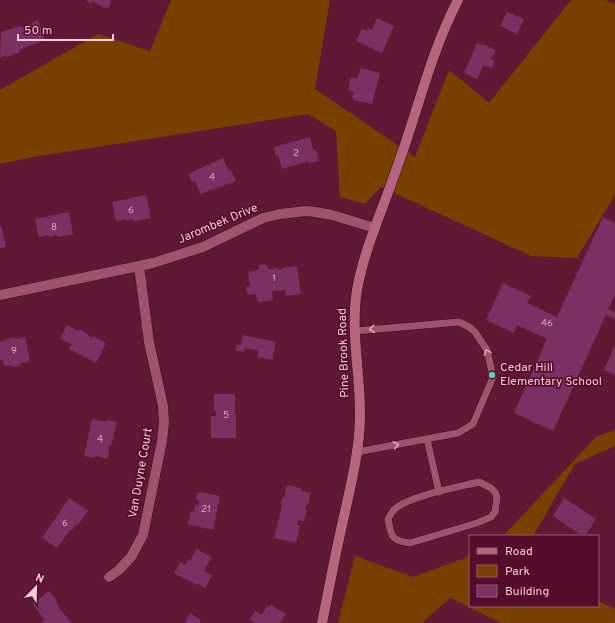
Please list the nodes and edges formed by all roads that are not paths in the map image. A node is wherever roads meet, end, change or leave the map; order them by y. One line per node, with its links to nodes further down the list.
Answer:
1 (458, 0): 2 (street, Pine Brook Road)
2 (375, 228): 3 (street, Jarombek Drive); 5 (street, Pine Brook Road)
3 (139, 266): 4 (street, Jarombek Drive); 9 (street, Van Duyne Court)
4 (0, 295)
5 (355, 331): 6 (lane, one-way to 5); 7 (street, Pine Brook Road)
6 (427, 439): 7 (lane, one-way to 6); 8 (lane)
7 (357, 452): 10 (street, Pine Brook Road)
8 (439, 492): 8 (lane)
9 (109, 577)
10 (322, 623)

